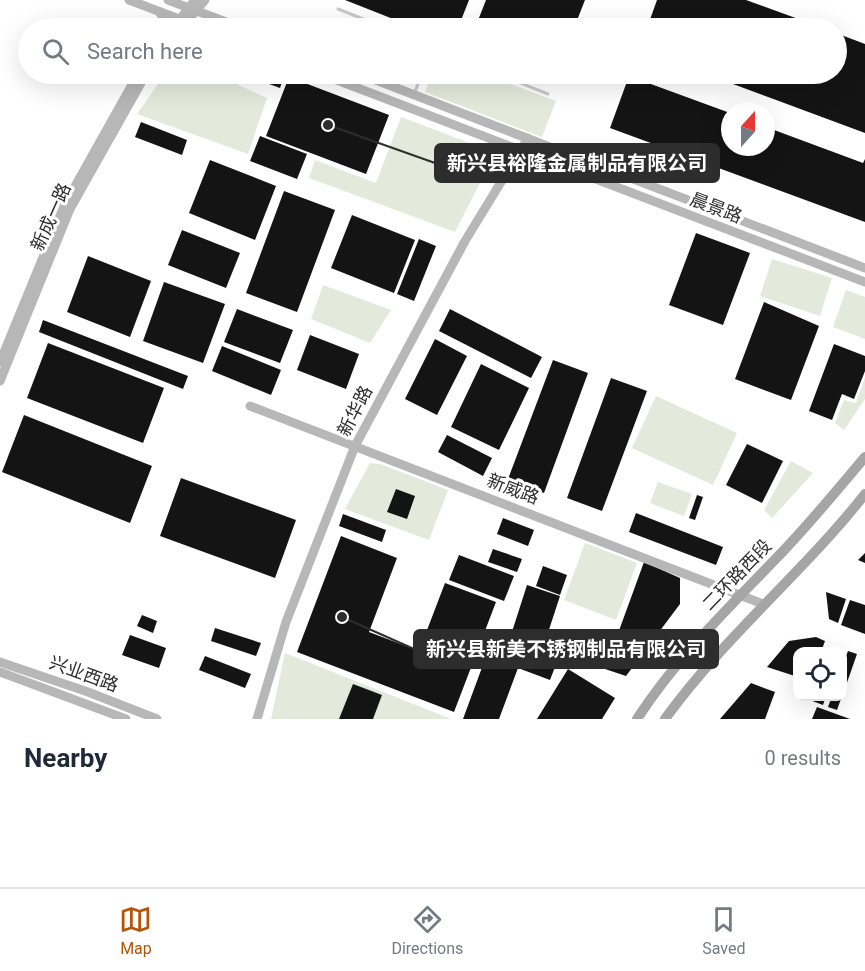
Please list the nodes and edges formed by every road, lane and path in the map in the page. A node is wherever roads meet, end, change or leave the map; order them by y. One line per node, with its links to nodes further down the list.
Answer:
1 (129, 0): 7 (street)
2 (168, 0): 5 (street)
3 (205, 0): 5 (street)
4 (210, 0): 11 (street)
5 (193, 6): 10 (street)
6 (339, 9): 12 (lane)
7 (157, 11): 8 (street); 9 (street)
8 (163, 18)
9 (172, 18)
10 (218, 18)
11 (221, 18)
12 (361, 18)
13 (132, 84): 25 (street, 新成一路)
14 (140, 84): 26 (street, 新成一路)
15 (347, 84): 22 (street, 晨景路)
16 (387, 84): 20 (street, 晨景路)
17 (418, 84): 20 (lane)
18 (524, 84): 19 (lane)
19 (548, 93)
20 (414, 94): 21 (street, 晨景路)
21 (528, 138): 22 (street, 新华路); 23 (street, 晨景路)
22 (520, 150): 24 (street, 晨景路); 28 (street, 新华路)
23 (865, 268)
24 (865, 282)
25 (0, 362)
26 (0, 381)
27 (250, 406): 28 (street, 新威路)
28 (355, 446): 31 (street, 新威路); 38 (street, 新华路)
29 (865, 457): 31 (main road, 二环路西段)
30 (865, 494): 32 (main road)
31 (740, 594): 32 (street, 新威路); 39 (main road, 二环路西段)
32 (763, 604): 35 (main road)
33 (0, 662): 37 (street, 兴业西路)
34 (0, 672): 36 (street, 兴业西路)
35 (668, 718)
36 (126, 719)
37 (157, 719)
38 (257, 719)
39 (637, 719)

